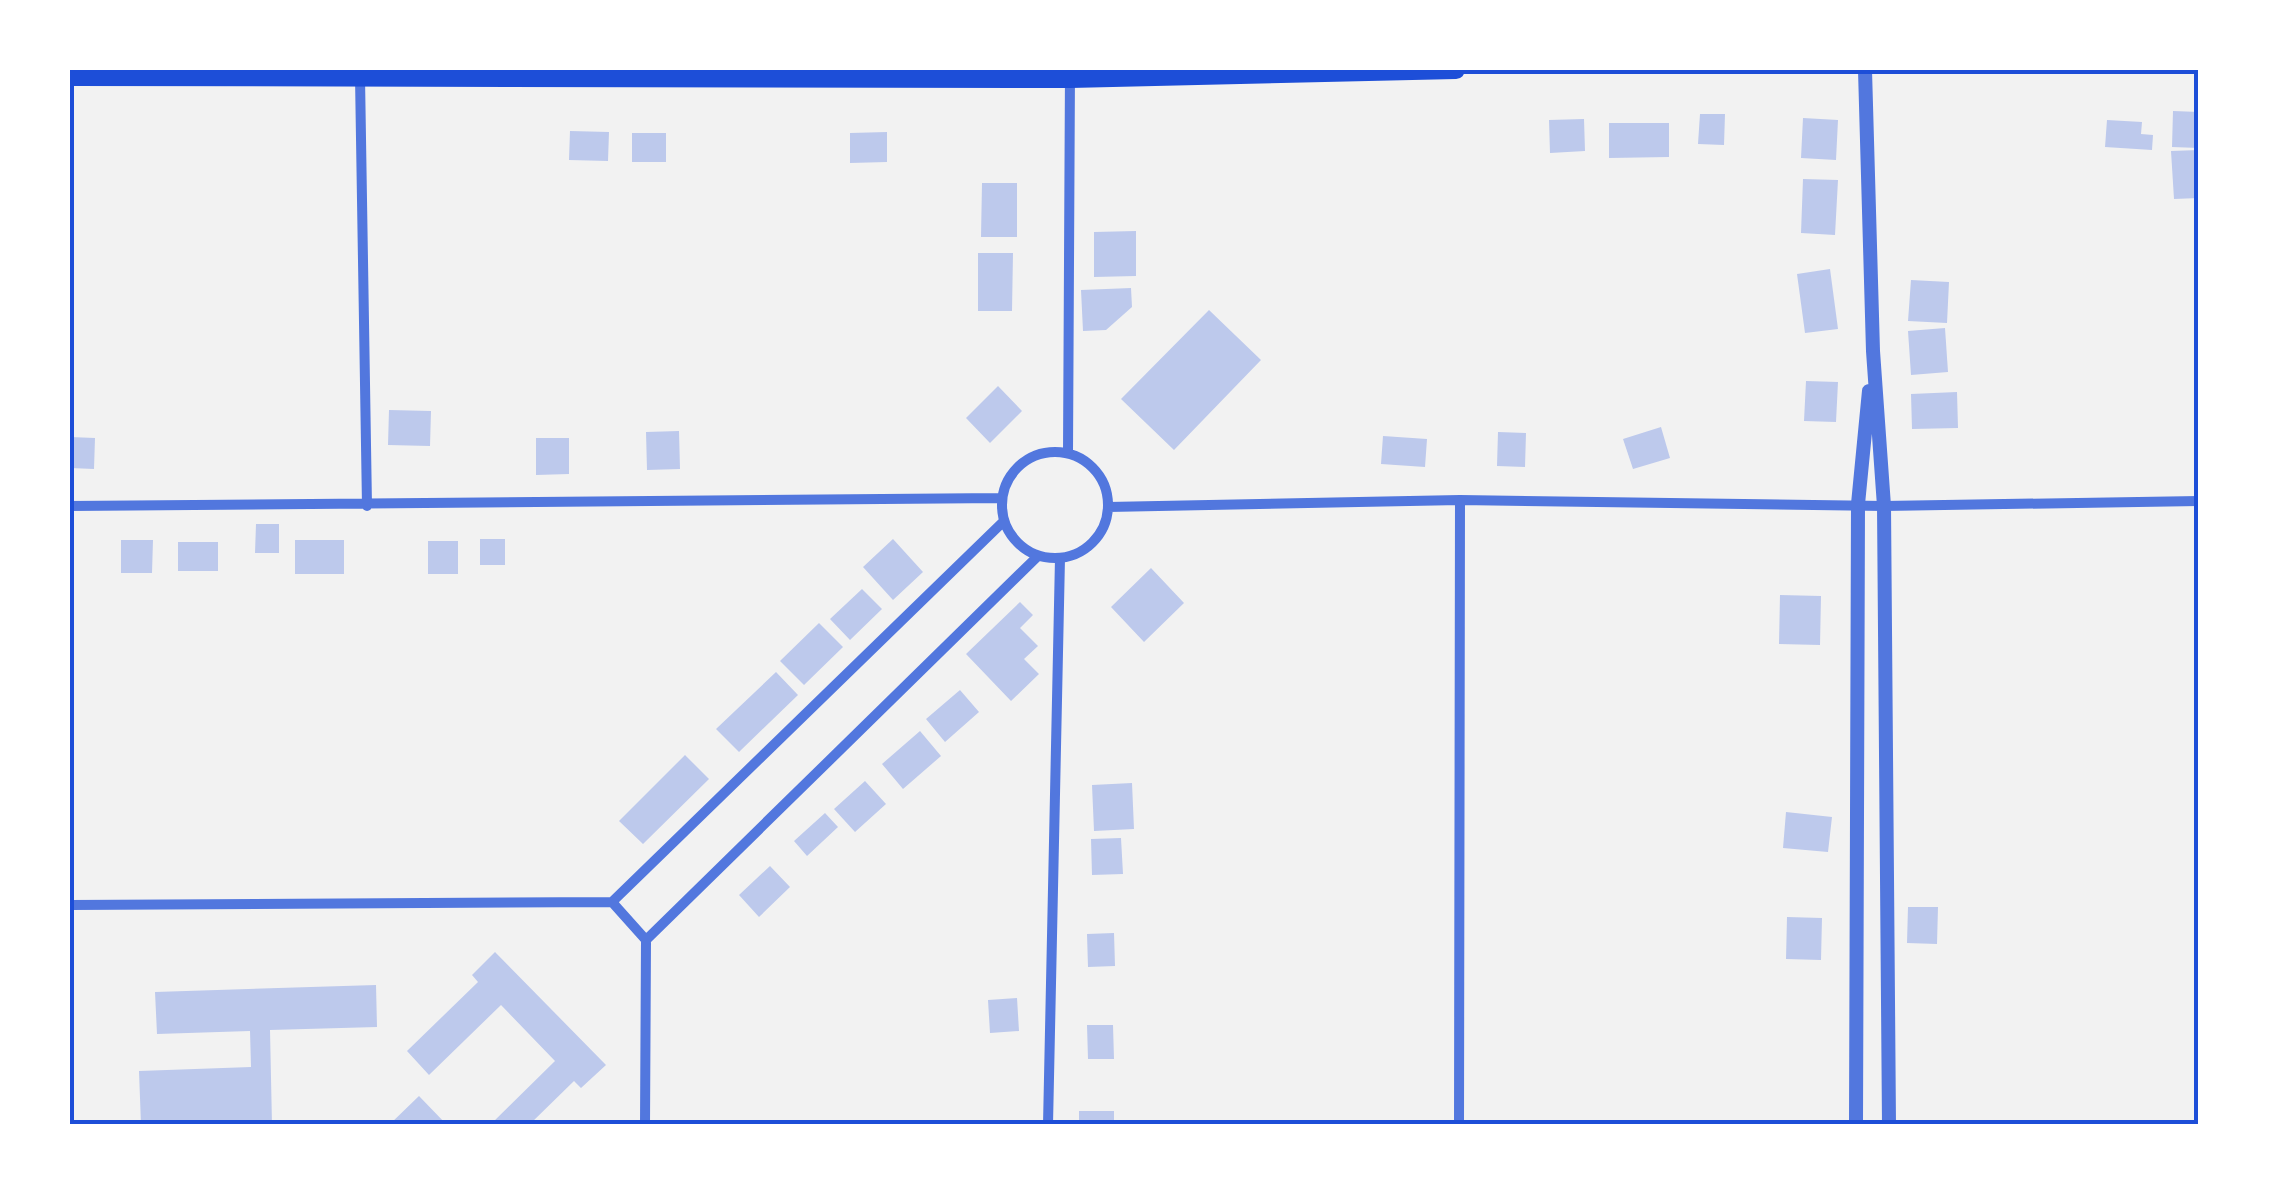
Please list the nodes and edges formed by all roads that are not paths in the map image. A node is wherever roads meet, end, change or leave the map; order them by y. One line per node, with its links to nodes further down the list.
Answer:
1 (1456, 70): 4 (main road)
2 (1864, 70): 6 (street)
3 (360, 74): 4 (main road); 5 (main road); 13 (street)
4 (1070, 74): 7 (street)
5 (70, 77)
6 (1873, 351): 11 (street); 15 (street)
7 (1068, 453): 8 (street); 14 (street)
8 (1002, 498): 13 (street); 16 (street)
9 (1460, 500): 11 (street); 14 (street); 24 (street)
10 (2199, 501): 15 (street)
11 (1858, 504): 15 (street); 25 (street)
12 (70, 506): 13 (street)
13 (367, 506)
14 (1108, 506): 18 (street)
15 (1884, 506): 26 (street)
16 (1004, 521): 17 (street); 19 (street)
17 (1038, 556): 18 (street); 21 (street)
18 (1060, 558): 23 (street)
19 (612, 902): 20 (street); 21 (street)
20 (70, 904)
21 (646, 940): 22 (street)
22 (646, 1125)
23 (1048, 1125)
24 (1459, 1125)
25 (1856, 1125)
26 (1889, 1125)

